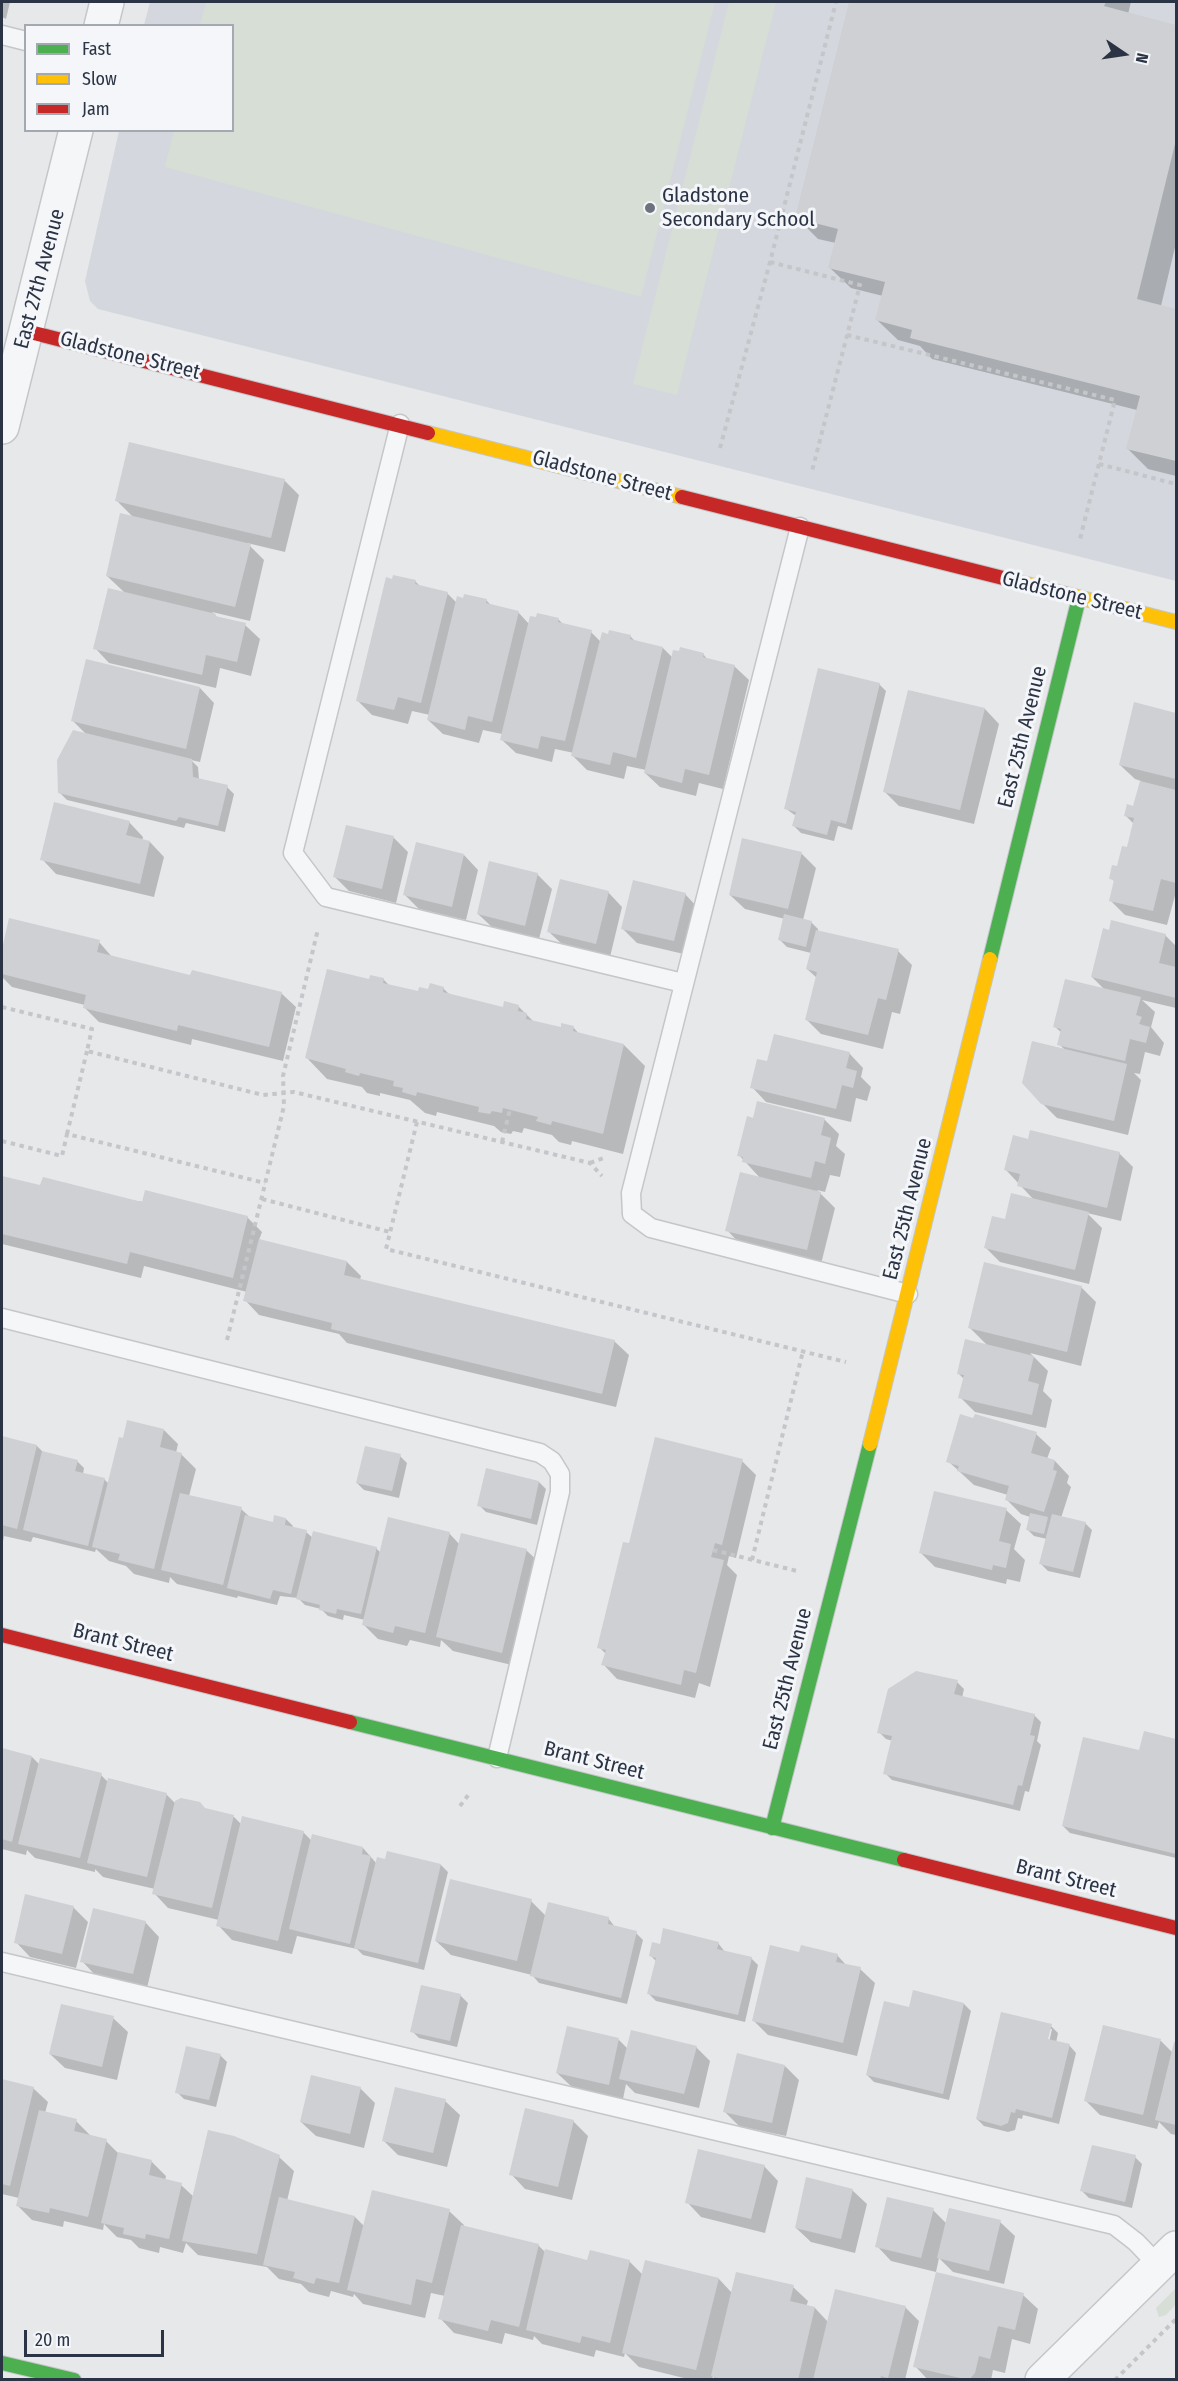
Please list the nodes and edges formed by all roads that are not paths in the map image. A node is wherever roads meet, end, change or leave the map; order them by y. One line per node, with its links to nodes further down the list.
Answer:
1 (107, 2): 2 (street)
2 (102, 24)
3 (2, 35): 4 (lane)
4 (24, 40)
5 (76, 132): 6 (street, East 27th Avenue)
6 (26, 331): 7 (street, East 27th Avenue); 8 (street, Gladstone Street)
7 (6, 394): 9 (street, East 27th Avenue)
8 (400, 424): 10 (street, Gladstone Street); 13 (lane)
9 (2, 427)
10 (800, 527): 11 (street, Gladstone Street); 13 (lane)
11 (1078, 598): 12 (street, Gladstone Street); 14 (street, East 25th Avenue)
12 (1176, 622)
13 (683, 983): 14 (lane)
14 (908, 1294): 18 (street, East 25th Avenue)
15 (2, 1317): 17 (lane)
16 (2, 1635): 17 (street, Brant Street)
17 (497, 1758): 18 (street, Brant Street)
18 (772, 1828): 19 (street, Brant Street)
19 (1176, 1928)
20 (2, 1962): 21 (lane)
21 (1167, 2257): 24 (street)
22 (2, 2363): 23 (street)
23 (74, 2379)
24 (1042, 2379)

